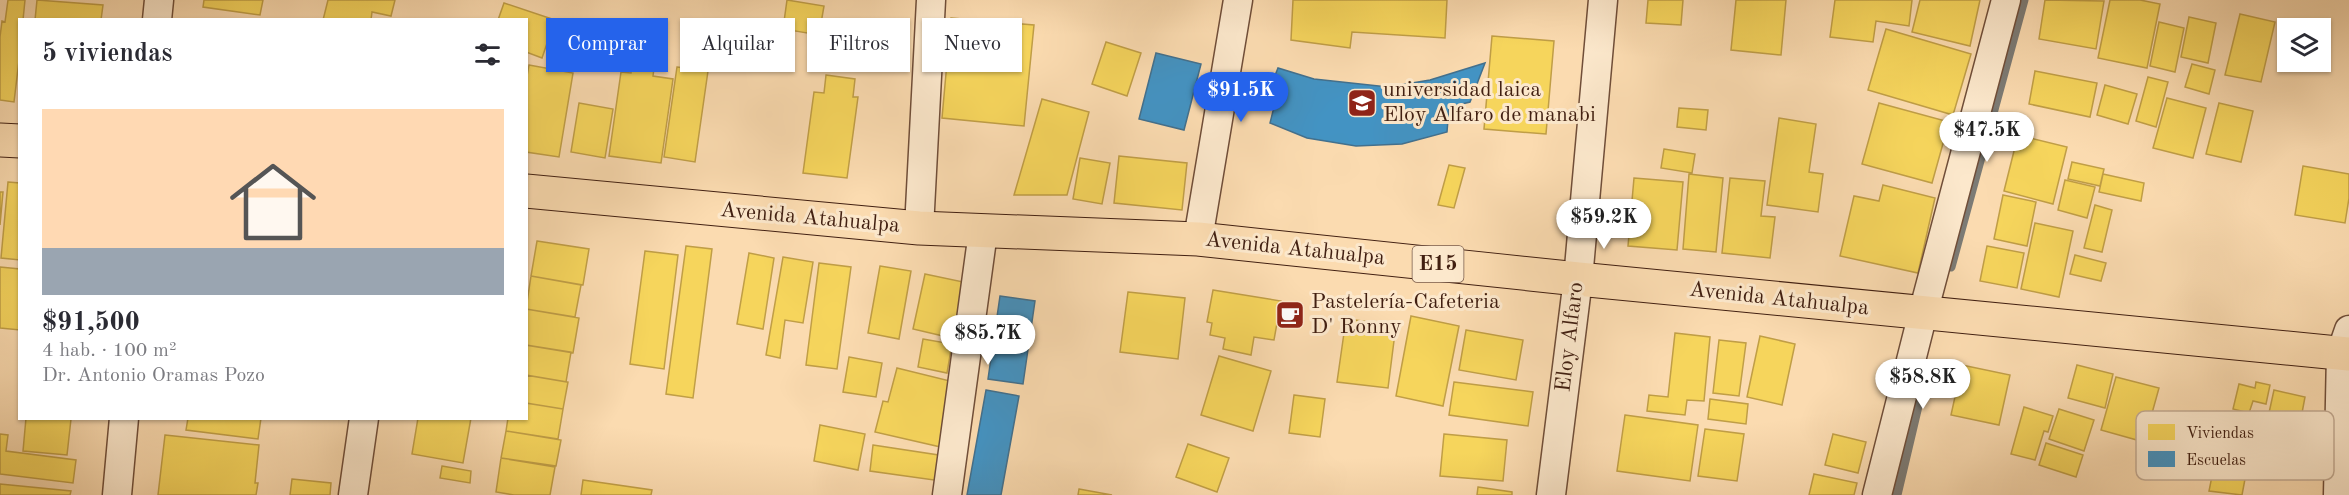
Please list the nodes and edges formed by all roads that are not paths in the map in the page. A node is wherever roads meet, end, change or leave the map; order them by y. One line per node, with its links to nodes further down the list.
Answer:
1 (159, 0): 6 (street)
2 (931, 0): 10 (street)
3 (1238, 0): 12 (street)
4 (1604, 0): 13 (street, Eloy Alfaro)
5 (2006, 0): 14 (street)
6 (157, 18)
7 (0, 140): 8 (highway)
8 (18, 141)
9 (528, 191): 10 (highway, Avenida Atahualpa / E15)
10 (919, 228): 11 (highway, Avenida Atahualpa / E15)
11 (983, 232): 12 (highway, Avenida Atahualpa / E15); 20 (street)
12 (1198, 238): 13 (highway, Avenida Atahualpa / E15)
13 (1578, 279): 14 (highway, Avenida Atahualpa / E15); 21 (street, Eloy Alfaro)
14 (1923, 313): 15 (highway, Avenida Atahualpa / E15); 22 (street)
15 (2346, 346): 23 (street)
16 (124, 420): 18 (street)
17 (364, 420): 19 (street)
18 (117, 495)
19 (353, 495)
20 (947, 495)
21 (1551, 495)
22 (1877, 495)
23 (2338, 495)

